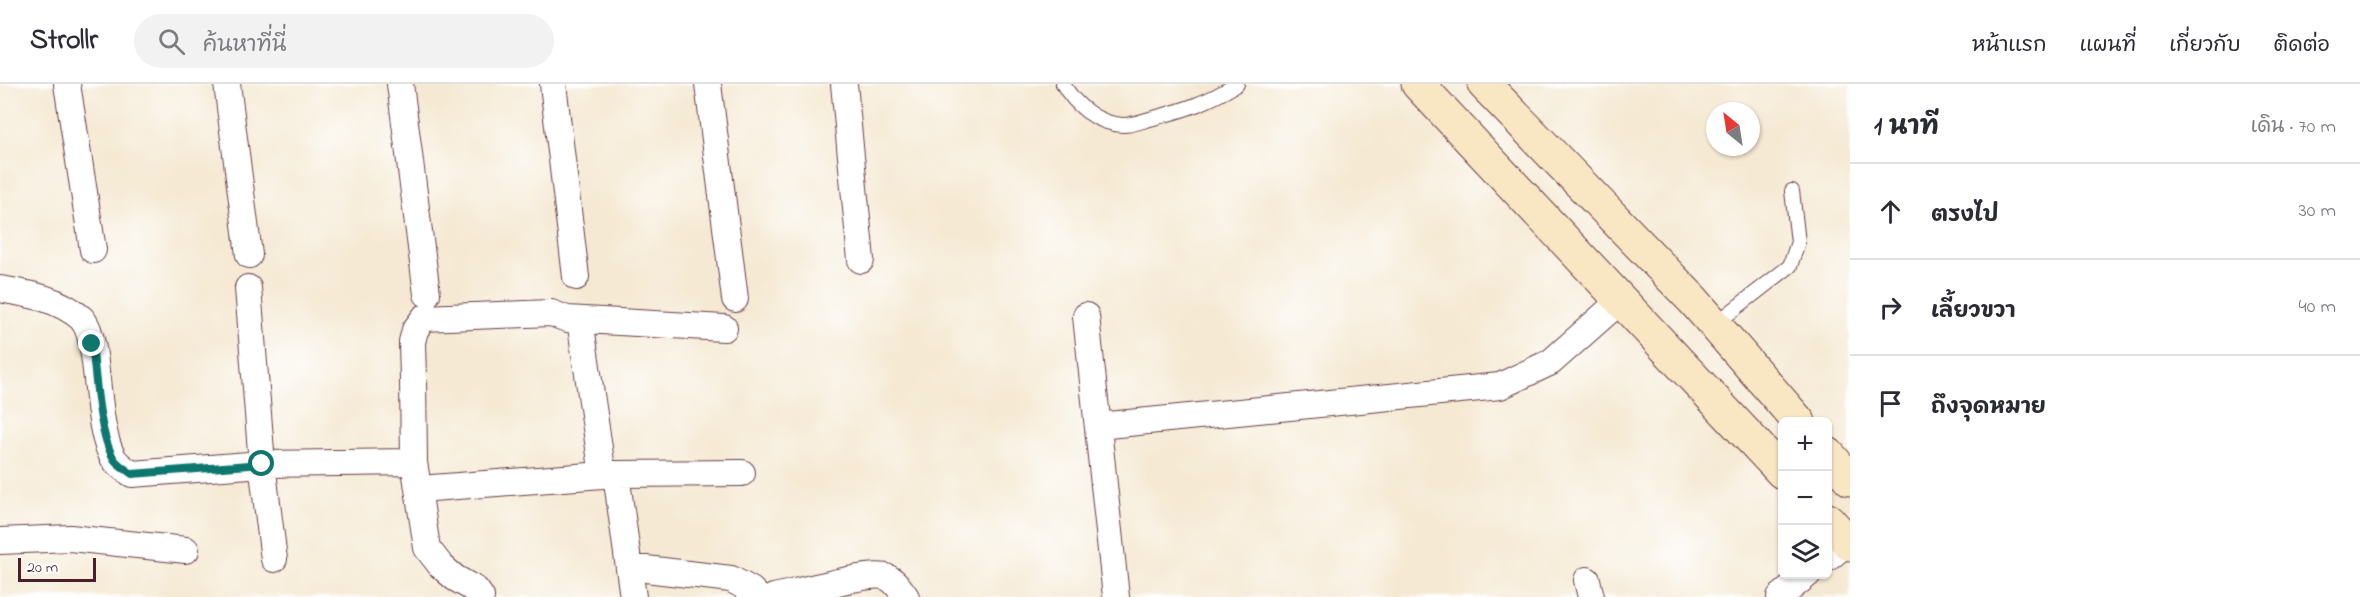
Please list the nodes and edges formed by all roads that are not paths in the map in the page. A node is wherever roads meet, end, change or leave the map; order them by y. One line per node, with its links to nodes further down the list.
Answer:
1 (68, 84): 14 (street)
2 (227, 84): 15 (street)
3 (400, 84): 20 (street)
4 (553, 84): 17 (street)
5 (708, 84): 21 (street)
6 (844, 84): 16 (street)
7 (1063, 84): 8 (lane)
8 (1237, 84)
9 (1419, 84): 13 (main road)
10 (1484, 84): 12 (main road)
11 (1792, 191): 25 (lane)
12 (1602, 205): 13 (main road); 25 (main road)
13 (1565, 240): 22 (main road)
14 (93, 250)
15 (249, 255)
16 (861, 260)
17 (576, 277)
18 (248, 288): 30 (street)
19 (0, 289): 30 (street)
20 (427, 294)
21 (735, 299)
22 (1621, 300): 28 (street); 31 (main road)
23 (1086, 316): 28 (street)
24 (580, 320): 26 (street); 29 (street); 33 (street)
25 (1714, 325): 27 (main road)
26 (724, 328)
27 (1795, 417)
28 (1098, 426): 45 (street)
29 (414, 462): 30 (street); 34 (street)
30 (262, 464): 37 (street)
31 (1781, 471)
32 (742, 473): 33 (street)
33 (609, 474): 34 (street); 38 (street)
34 (419, 489): 40 (street)
35 (0, 541): 36 (street)
36 (186, 550)
37 (274, 559)
38 (628, 567): 41 (street); 42 (street)
39 (1802, 579): 46 (street)
40 (481, 597)
41 (633, 597)
42 (758, 597)
43 (774, 597): 44 (street)
44 (906, 597)
45 (1116, 597)
46 (1780, 597)

